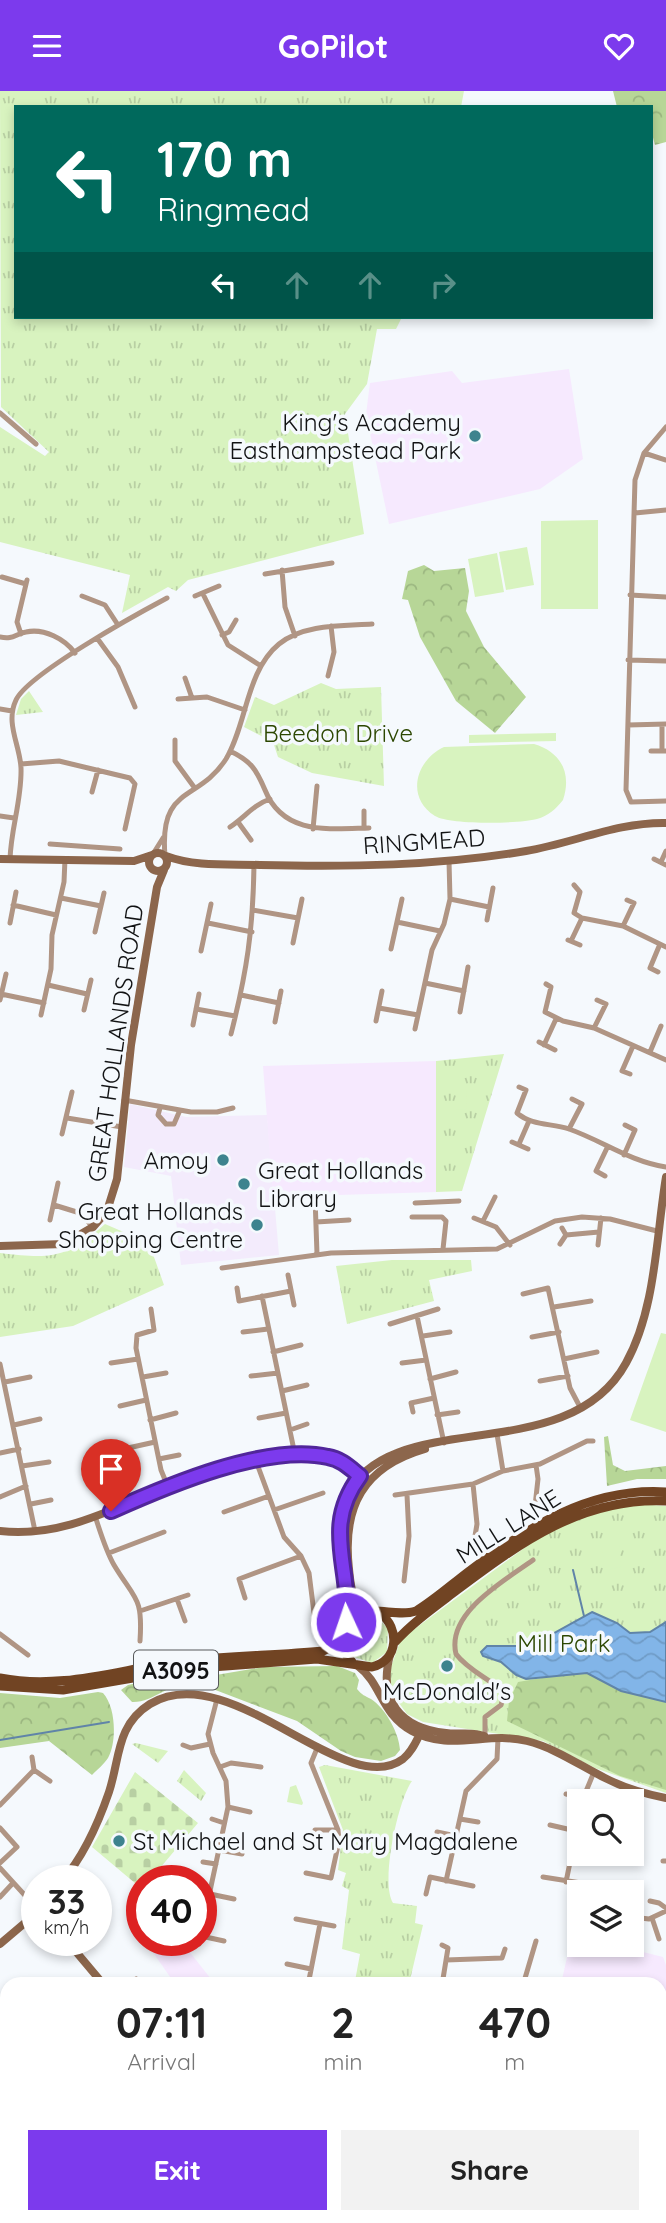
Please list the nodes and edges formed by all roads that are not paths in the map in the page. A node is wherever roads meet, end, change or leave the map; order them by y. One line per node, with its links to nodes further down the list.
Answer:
1 (0, 413): 3 (street)
2 (666, 427): 4 (street)
3 (36, 444)
4 (644, 453): 5 (street); 7 (street)
5 (666, 460)
6 (666, 510): 7 (street)
7 (635, 513): 15 (street)
8 (332, 563): 9 (street)
9 (282, 570): 10 (street); 26 (street)
10 (265, 574)
11 (2, 577): 23 (street)
12 (219, 586): 14 (street)
13 (158, 594): 21 (street)
14 (203, 594): 17 (street); 24 (street)
15 (630, 595): 18 (street); 29 (street)
16 (82, 596): 21 (street)
17 (195, 596)
18 (666, 597)
19 (236, 620): 24 (street)
20 (372, 624): 22 (street)
21 (118, 625): 27 (street)
22 (331, 627): 26 (street); 32 (street)
23 (21, 634): 25 (street); 28 (street)
24 (222, 635): 31 (street)
25 (0, 636)
26 (295, 636): 31 (street)
27 (97, 638): 28 (street); 36 (street)
28 (75, 653): 39 (street)
29 (628, 660): 30 (street); 41 (street)
30 (666, 661)
31 (261, 666): 38 (street)
32 (328, 676)
33 (185, 678): 34 (street)
34 (192, 698): 35 (street); 38 (street)
35 (178, 699)
36 (135, 707)
37 (0, 709): 39 (street)
38 (245, 710): 43 (street)
39 (12, 711): 46 (street)
40 (664, 724): 41 (street); 45 (street)
41 (628, 725): 52 (street)
42 (175, 740): 49 (street)
43 (230, 751): 49 (street); 51 (street)
44 (651, 751): 45 (street)
45 (664, 751)
46 (21, 764): 47 (street); 55 (street)
47 (98, 770): 50 (street); 59 (street)
48 (317, 786): 60 (street)
49 (194, 787): 61 (street)
50 (92, 792)
51 (270, 799): 56 (street); 60 (street)
52 (666, 801)
53 (364, 811): 60 (street)
54 (0, 815): 55 (street)
55 (14, 818): 70 (street)
56 (238, 822): 58 (street); 62 (street)
57 (666, 823): 74 (street, RINGMEAD)
58 (230, 827)
59 (125, 829)
60 (313, 829)
61 (163, 838): 67 (street); 68 (street)
62 (251, 840)
63 (50, 844): 64 (street)
64 (82, 846): 65 (street); 72 (street)
65 (120, 849)
66 (666, 851): 76 (street)
67 (153, 854): 68 (street, RINGMEAD); 73 (street); 78 (street, GREAT HOLLANDS ROAD)
68 (165, 856): 75 (street, RINGMEAD); 79 (street, GREAT HOLLANDS ROAD)
69 (0, 859): 70 (street)
70 (10, 859): 71 (street)
71 (65, 859): 72 (street); 85 (street)
72 (80, 860): 73 (street)
73 (134, 861): 78 (street)
74 (449, 861): 77 (street, RINGMEAD); 88 (street)
75 (182, 862): 77 (street, RINGMEAD); 79 (street, RINGMEAD)
76 (660, 862)
77 (254, 865): 94 (street)
78 (151, 869): 79 (street); 81 (street, GREAT HOLLANDS ROAD)
79 (164, 869): 81 (street, GREAT HOLLANDS ROAD)
80 (574, 885): 97 (street)
81 (157, 887): 151 (street, GREAT HOLLANDS ROAD)
82 (494, 888): 93 (street)
83 (16, 892): 91 (street)
84 (104, 893): 92 (street)
85 (61, 898): 92 (street); 95 (street)
86 (302, 899): 96 (street)
87 (402, 899): 99 (street)
88 (450, 899): 93 (street); 103 (street)
89 (627, 900): 102 (street)
90 (211, 904): 101 (street)
91 (13, 905): 95 (street); 100 (street)
92 (101, 906): 104 (street)
93 (489, 907): 98 (street)
94 (253, 910): 96 (street); 105 (street)
95 (56, 915): 117 (street)
96 (298, 918): 106 (street)
97 (582, 918): 102 (street); 107 (street)
98 (486, 920)
99 (397, 922): 103 (street); 109 (street)
100 (10, 923)
101 (208, 923): 105 (street); 110 (street)
102 (623, 926): 108 (street)
103 (440, 931): 115 (street)
104 (95, 932)
105 (252, 932): 123 (street)
106 (293, 943)
107 (580, 945)
108 (663, 946): 112 (street)
109 (391, 949)
110 (201, 951)
111 (468, 967): 120 (street)
112 (658, 972)
113 (6, 974): 124 (street)
114 (91, 980): 121 (street)
115 (425, 983): 120 (street); 134 (street)
116 (546, 984): 135 (street)
117 (48, 985): 121 (street); 126 (street)
118 (281, 991): 127 (street)
119 (382, 991): 128 (street)
120 (464, 991): 131 (street)
121 (88, 994): 130 (street)
122 (199, 994): 129 (street)
123 (241, 995): 127 (street); 133 (street)
124 (1, 997): 126 (street)
125 (597, 1000): 140 (street)
126 (44, 1003): 132 (street)
127 (279, 1003): 137 (street)
128 (379, 1008): 134 (street); 136 (street)
129 (196, 1009): 133 (street); 138 (street)
130 (84, 1010)
131 (460, 1012)
132 (41, 1015)
133 (235, 1016): 142 (street)
134 (418, 1016): 141 (street)
135 (556, 1019): 140 (street); 144 (street)
136 (376, 1021)
137 (275, 1023)
138 (193, 1025)
139 (661, 1026): 145 (street)
140 (594, 1027): 143 (street)
141 (415, 1030)
142 (231, 1034)
143 (633, 1046): 145 (street); 147 (street)
144 (555, 1050)
145 (650, 1052): 146 (street)
146 (666, 1060)
147 (630, 1075)
148 (519, 1087): 156 (street)
149 (72, 1092): 155 (street)
150 (572, 1099): 159 (street)
151 (124, 1100): 152 (street); 158 (street, GREAT HOLLANDS ROAD)
152 (160, 1108): 154 (street); 154 (street)
153 (233, 1108): 154 (street)
154 (180, 1110)
155 (67, 1118): 158 (street); 160 (street)
156 (529, 1121): 159 (street); 162 (street)
157 (625, 1125): 163 (street)
158 (122, 1127): 182 (street, GREAT HOLLANDS ROAD)
159 (569, 1129): 161 (street)
160 (62, 1134)
161 (607, 1148): 163 (street); 165 (street)
162 (528, 1149)
163 (624, 1155): 164 (street)
164 (666, 1167)
165 (605, 1176)
166 (666, 1177): 184 (street)
167 (58, 1183): 173 (street)
168 (315, 1197): 181 (street)
169 (496, 1197): 180 (street)
170 (447, 1201): 171 (street); 172 (street); 175 (street)
171 (459, 1201)
172 (415, 1203)
173 (54, 1205): 178 (street); 182 (street)
174 (412, 1217): 175 (street)
175 (442, 1217): 191 (street)
176 (474, 1218): 180 (street)
177 (601, 1218): 184 (street); 185 (street); 188 (street)
178 (50, 1220)
179 (349, 1220): 181 (street)
180 (483, 1221): 188 (street)
181 (316, 1222): 192 (street)
182 (93, 1227): 190 (street, GREAT HOLLANDS ROAD)
183 (562, 1228): 186 (street)
184 (657, 1231): 238 (street)
185 (599, 1232): 186 (street); 189 (street)
186 (566, 1235): 187 (street)
187 (560, 1244)
188 (510, 1245): 191 (street)
189 (598, 1245)
190 (0, 1246)
191 (443, 1249): 192 (street)
192 (317, 1254): 193 (street)
193 (222, 1268)
194 (288, 1275): 196 (street)
195 (237, 1288): 198 (street)
196 (291, 1291): 198 (street); 200 (street)
197 (523, 1294): 201 (street)
198 (262, 1296): 206 (street)
199 (591, 1301): 201 (street)
200 (294, 1305)
201 (554, 1307): 209 (street)
202 (151, 1309): 215 (street)
203 (438, 1309): 204 (street)
204 (417, 1316): 205 (street); 210 (street)
205 (390, 1324)
206 (268, 1329): 207 (street); 213 (street)
207 (243, 1332)
208 (450, 1332): 210 (street)
209 (559, 1332): 211 (street); 216 (street)
210 (423, 1336): 217 (street)
211 (532, 1337)
212 (301, 1345): 213 (street)
213 (273, 1352): 222 (street)
214 (597, 1352): 216 (street)
215 (138, 1359): 218 (street); 227 (street)
216 (564, 1359): 225 (street)
217 (426, 1360): 219 (street); 228 (street)
218 (111, 1363)
219 (402, 1363)
220 (0, 1364): 230 (street)
221 (166, 1373): 227 (street)
222 (278, 1373): 224 (street); 232 (street)
223 (456, 1373): 228 (street)
224 (251, 1375)
225 (568, 1376): 229 (street); 238 (street)
226 (30, 1377): 230 (street)
227 (143, 1377): 234 (street)
228 (430, 1379): 233 (street)
229 (540, 1381)
230 (5, 1382): 235 (street)
231 (306, 1385): 232 (street)
232 (282, 1391): 242 (street)
233 (434, 1398): 239 (street); 243 (street)
234 (146, 1400): 236 (street); 246 (street)
235 (9, 1405): 237 (street); 248 (street)
236 (120, 1405)
237 (0, 1406)
238 (580, 1408): 250 (street)
239 (413, 1412)
240 (458, 1412): 243 (street)
241 (176, 1413): 246 (street)
242 (286, 1413): 244 (street); 249 (street)
243 (437, 1415): 253 (street)
244 (259, 1418)
245 (40, 1419): 248 (street)
246 (150, 1420): 252 (street)
247 (307, 1424): 249 (street)
248 (14, 1425): 255 (street)
249 (290, 1430): 258 (street)
250 (497, 1434): 253 (street); 264 (street)
251 (593, 1441): 262 (street)
252 (155, 1443): 254 (street); 259 (street)
253 (444, 1443): 265 (street); 266 (street)
254 (128, 1448)
255 (19, 1449): 256 (street); 263 (street)
256 (0, 1453)
257 (179, 1455): 259 (street)
258 (295, 1455): 260 (street); 265 (street)
259 (159, 1459): 269 (street)
260 (256, 1461): 269 (street); 274 (street)
261 (49, 1462): 263 (street)
262 (536, 1465): 264 (street); 279 (street)
263 (22, 1466): 268 (street)
264 (503, 1471): 267 (street)
265 (360, 1476): 266 (street); 301 (street)
266 (368, 1483): 297 (street)
267 (473, 1484): 273 (street); 286 (street)
268 (26, 1486): 275 (street); 278 (street)
269 (168, 1487): 282 (street)
270 (666, 1492): 298 (main road, MILL LANE)
271 (323, 1493): 280 (street)
272 (395, 1495): 273 (street)
273 (407, 1495): 291 (street)
274 (269, 1496): 280 (street); 281 (street)
275 (0, 1497)
276 (51, 1500): 278 (street)
277 (666, 1501): 304 (main road, MILL LANE)
278 (31, 1504): 284 (street)
279 (535, 1506)
280 (274, 1510): 288 (street)
281 (224, 1512)
282 (96, 1519): 284 (street); 287 (street)
283 (0, 1531): 284 (street)
284 (35, 1532)
285 (164, 1532): 287 (street)
286 (473, 1548)
287 (109, 1553): 296 (street)
288 (301, 1556): 290 (street); 300 (street)
289 (533, 1560): 312 (street)
290 (239, 1580): 292 (street); 294 (street)
291 (404, 1581)
292 (231, 1582)
293 (188, 1595): 295 (street)
294 (246, 1598)
295 (177, 1599): 296 (street); 299 (street)
296 (140, 1611): 303 (street)
297 (367, 1612): 298 (main road, MILL LANE); 301 (main road, A3095)
298 (379, 1613): 304 (main road)
299 (186, 1621)
300 (315, 1621)
301 (343, 1633): 307 (main road); 308 (main road, A3095)
302 (0, 1635): 305 (street)
303 (140, 1641)
304 (395, 1642): 306 (main road)
305 (28, 1655)
306 (390, 1655): 307 (main road, A3095); 311 (street)
307 (355, 1665): 309 (main road, A3095); 311 (street)
308 (0, 1678)
309 (0, 1686)
310 (217, 1699): 314 (street); 316 (street); 343 (street)
311 (421, 1732): 312 (street); 316 (street)
312 (484, 1736): 313 (street)
313 (498, 1736): 321 (street); 329 (street)
314 (210, 1744): 315 (street); 318 (street)
315 (183, 1745)
316 (318, 1747): 336 (street)
317 (32, 1757): 320 (street)
318 (220, 1767): 319 (street); 326 (street)
319 (261, 1767)
320 (34, 1770): 322 (street); 325 (street)
321 (594, 1772): 323 (street); 324 (street)
322 (50, 1781)
323 (586, 1789)
324 (666, 1798)
325 (0, 1805)
326 (228, 1807): 327 (street); 331 (street)
327 (250, 1812)
328 (212, 1819): 331 (street)
329 (460, 1819): 330 (street); 338 (street)
330 (478, 1822)
331 (224, 1823): 339 (street)
332 (550, 1825): 334 (street)
333 (0, 1828): 344 (street)
334 (567, 1829)
335 (315, 1830): 336 (street)
336 (338, 1830): 346 (street)
337 (437, 1832): 338 (street)
338 (456, 1836): 348 (street)
339 (219, 1850): 340 (street); 342 (street)
340 (242, 1854)
341 (203, 1862): 342 (street)
342 (216, 1864)
343 (74, 1865)
344 (0, 1866): 350 (street)
345 (571, 1866): 349 (street)
346 (306, 1873)
347 (542, 1877): 349 (street)
348 (446, 1881): 351 (street); 353 (street)
349 (566, 1882)
350 (13, 1883): 352 (street); 355 (street)
351 (473, 1886)
352 (21, 1890)
353 (426, 1894)
354 (217, 1895): 356 (street)
355 (0, 1897)
356 (234, 1899)
357 (650, 1901): 358 (street)
358 (666, 1910): 360 (street)
359 (644, 1918): 360 (street)
360 (652, 1918): 366 (street)
361 (296, 1919): 362 (street)
362 (320, 1924): 363 (street); 375 (street)
363 (334, 1926)
364 (21, 1928): 369 (street)
365 (217, 1939): 367 (street)
366 (659, 1939)
367 (224, 1941)
368 (536, 1941): 379 (street)
369 (0, 1944)
370 (442, 1945): 373 (street)
371 (505, 1949): 373 (street)
372 (80, 1956): 376 (street)
373 (446, 1960): 378 (street)
374 (287, 1964): 375 (street)
375 (311, 1969): 377 (street)
376 (97, 1977)
377 (309, 1977)
378 (443, 1977)
379 (525, 1977)

